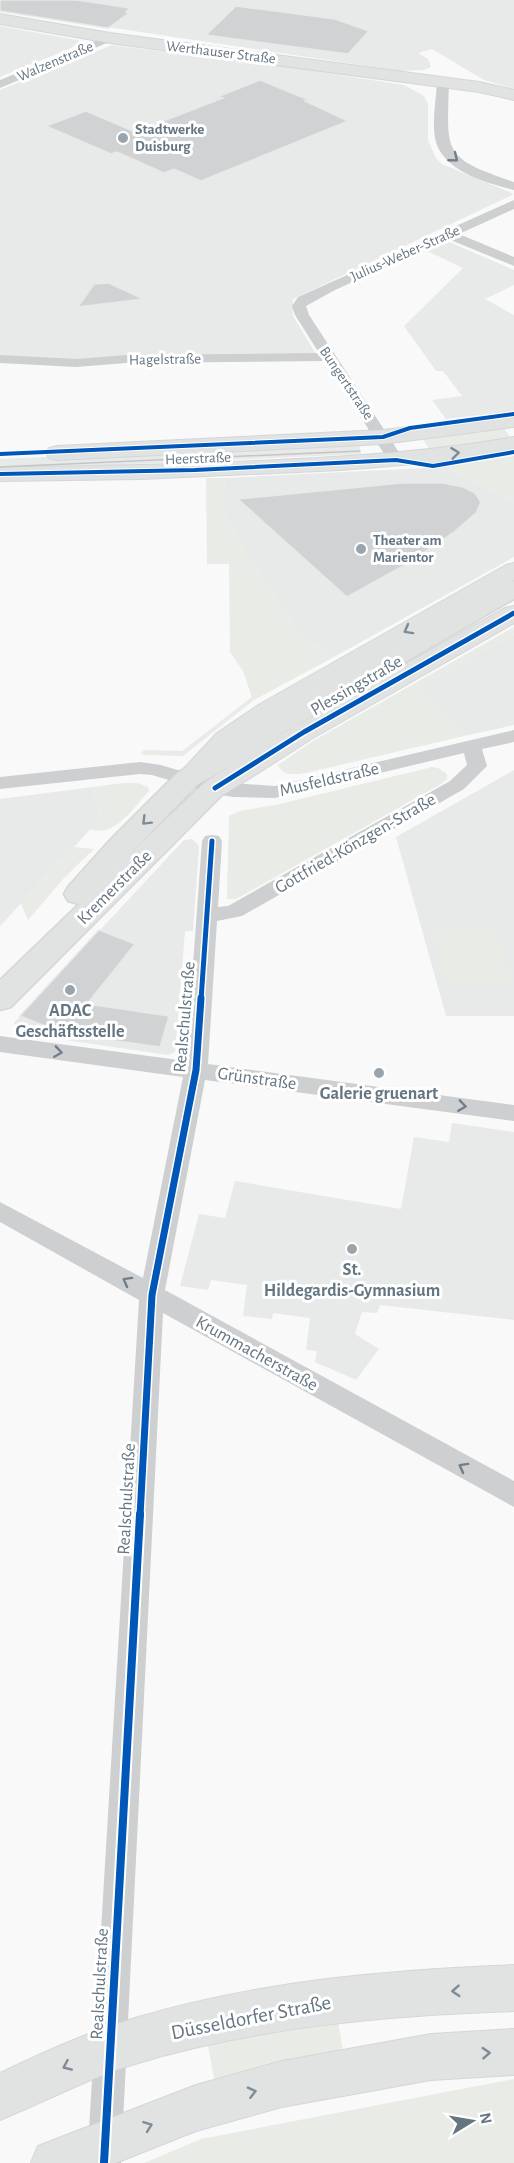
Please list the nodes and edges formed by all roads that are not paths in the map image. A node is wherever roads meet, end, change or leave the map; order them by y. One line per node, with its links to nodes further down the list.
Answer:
1 (0, 19): 2 (main road, Werthauser Straße)
2 (110, 38): 3 (main road, Werthauser Straße); 5 (street, Walzenstraße)
3 (401, 76): 4 (main road, Werthauser Straße); 7 (main road)
4 (443, 82): 6 (main road, Werthauser Straße); 7 (street)
5 (0, 84)
6 (514, 95)
7 (441, 105): 8 (street, one-way to 8)
8 (514, 186)
9 (514, 204): 10 (street, Julius-Weber-Straße)
10 (448, 234): 11 (street); 12 (street, Julius-Weber-Straße)
11 (514, 262)
12 (299, 306): 13 (street, Bungertstraße)
13 (329, 357): 14 (street, Hagelstraße); 16 (street, Bungertstraße)
14 (0, 358)
15 (514, 421): 16 (main road, Heerstraße)
16 (382, 437): 18 (main road, Heerstraße); 19 (street, Bungertstraße)
17 (514, 444): 19 (main road, Heerstraße, one-way to 17)
18 (0, 454)
19 (396, 460): 20 (main road, Heerstraße)
20 (0, 474)
21 (514, 570): 27 (main road, Plessingstraße, one-way to 27)
22 (514, 589): 27 (main road, Plessingstraße)
23 (514, 613): 27 (main road, Plessingstraße)
24 (514, 736): 25 (street, Musfeldstraße)
25 (472, 746): 27 (street, Musfeldstraße); 29 (street, Gottfried-Könzgen-Straße)
26 (0, 783): 27 (street, Musfeldstraße)
27 (201, 784): 30 (main road, Kremerstraße)
28 (212, 841): 29 (street, Realschulstraße)
29 (208, 915): 32 (street, Realschulstraße)
30 (7, 992)
31 (0, 1044): 32 (street, Grünstraße, one-way to 32)
32 (196, 1070): 33 (street, Grünstraße, one-way to 33); 35 (street, Realschulstraße)
33 (514, 1113)
34 (0, 1211): 35 (street, Krummacherstraße, one-way to 34)
35 (152, 1295): 36 (street, Krummacherstraße, one-way to 35); 38 (street, Realschulstraße)
36 (514, 1495)
37 (514, 1988): 38 (main road, Düsseldorfer Straße, one-way to 38)
38 (110, 2049): 40 (main road, Düsseldorfer Straße, one-way to 40); 41 (street, Realschulstraße)
39 (514, 2052): 41 (main road, one-way to 39)
40 (0, 2097)
41 (105, 2152): 42 (main road)
42 (55, 2163)

